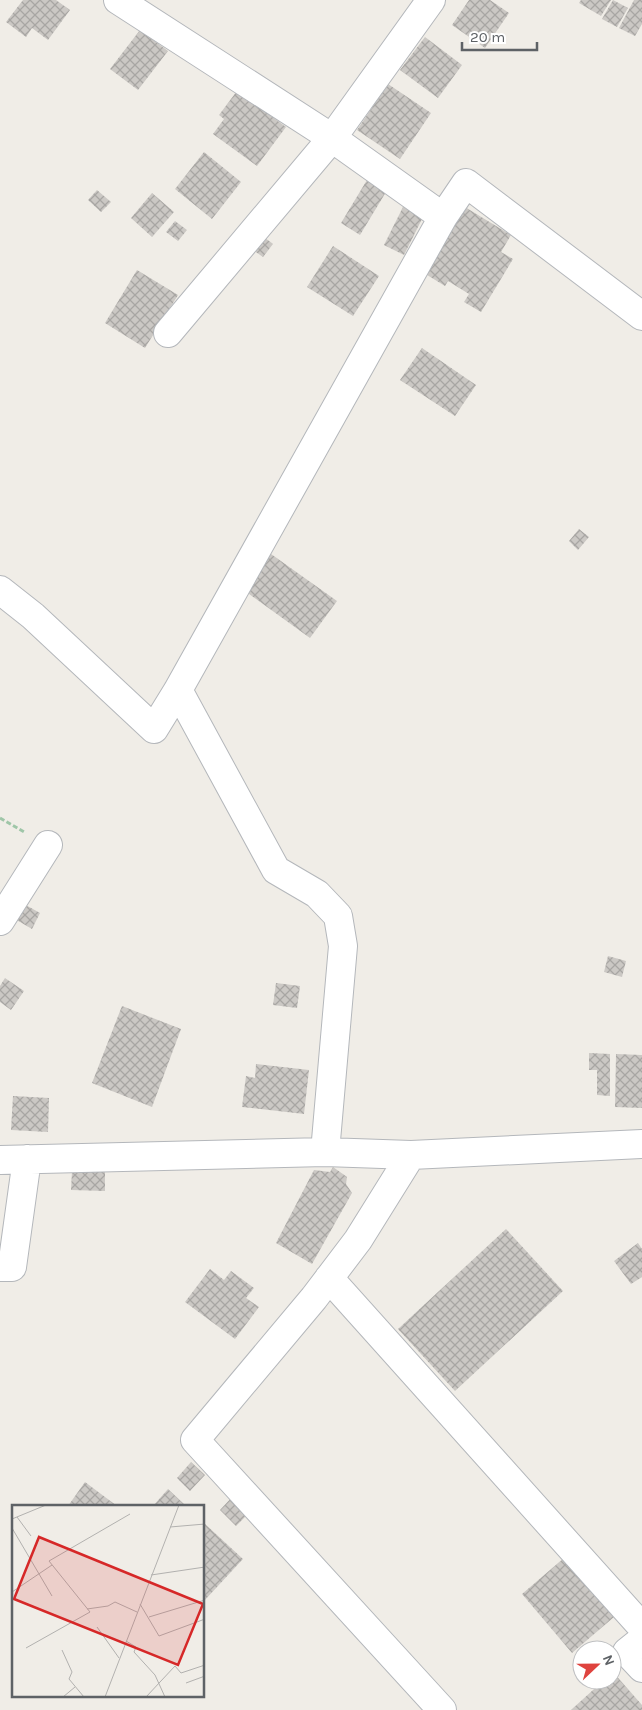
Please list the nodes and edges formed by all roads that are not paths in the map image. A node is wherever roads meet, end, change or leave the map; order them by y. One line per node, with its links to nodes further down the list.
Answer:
1 (118, 0): 3 (street)
2 (430, 0): 3 (street)
3 (332, 138): 4 (street); 6 (street)
4 (444, 217): 5 (street); 8 (street)
5 (642, 316)
6 (168, 333)
7 (0, 590): 8 (street)
8 (178, 690): 12 (street)
9 (48, 845): 10 (street)
10 (0, 921)
11 (642, 1144): 13 (street)
12 (325, 1152): 13 (street); 14 (street)
13 (410, 1155): 17 (street)
14 (28, 1159): 15 (street); 16 (street)
15 (0, 1160)
16 (0, 1267)
17 (329, 1278): 18 (street); 21 (street)
18 (642, 1627)
19 (642, 1640): 20 (street)
20 (642, 1668)
21 (442, 1710)

